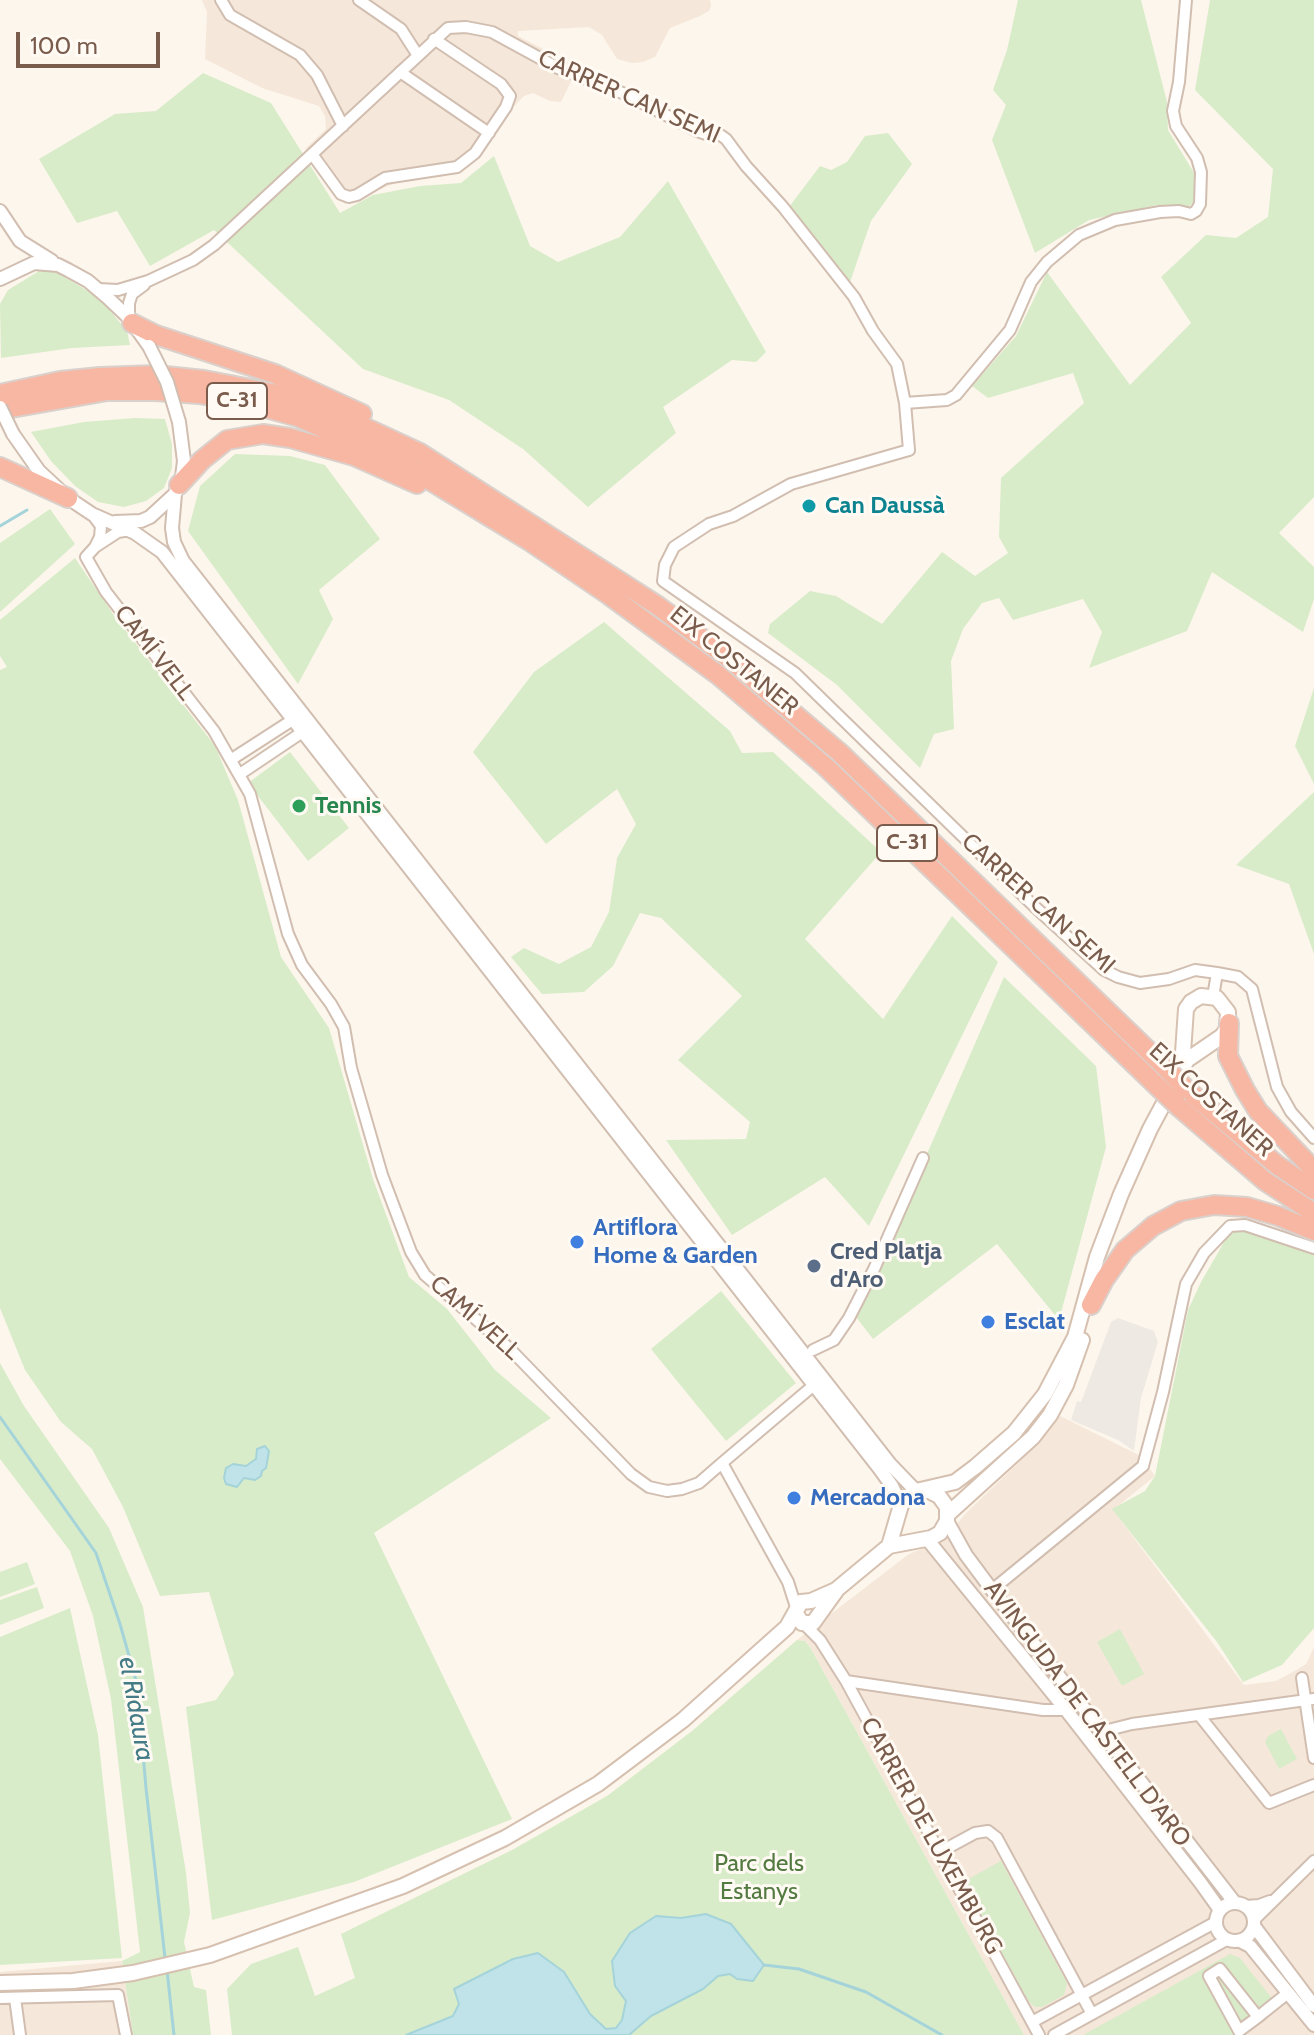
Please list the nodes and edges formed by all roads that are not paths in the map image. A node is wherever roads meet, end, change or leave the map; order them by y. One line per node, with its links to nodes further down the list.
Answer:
1 (221, 0): 7 (street)
2 (359, 0): 5 (street)
3 (1186, 0): 17 (street)
4 (434, 39): 5 (street, CARRER CAN SEMI); 8 (street); 17 (street, CARRER CAN SEMI)
5 (417, 54): 6 (street, CARRER CAN SEMI)
6 (400, 72): 7 (street, CARRER CAN SEMI); 8 (street)
7 (343, 126): 9 (street, CARRER CAN SEMI)
8 (489, 133): 9 (street)
9 (312, 154): 13 (street, CARRER CAN SEMI)
10 (0, 211): 11 (street)
11 (58, 265): 12 (street); 14 (street)
12 (0, 279)
13 (148, 281): 14 (street, CARRER CAN SEMI); 15 (street)
14 (98, 289): 15 (street)
15 (130, 321): 19 (highway, C-31); 21 (street, bridge)
16 (0, 394): 19 (highway, EIX COSTANER / C-31)
17 (905, 403): 32 (street, CARRER CAN SEMI)
18 (0, 408): 22 (highway, EIX COSTANER / C-31); 23 (street, bridge)
19 (420, 453): 37 (highway, EIX COSTANER / C-31)
20 (0, 467): 23 (highway)
21 (177, 489): 22 (highway, C-31); 25 (street); 51 (street)
22 (455, 494): 38 (highway, EIX COSTANER / C-31, bridge)
23 (68, 498): 24 (street)
24 (92, 514): 25 (street); 27 (street, CAMÍ VELL)
25 (112, 522): 26 (street)
26 (130, 530): 27 (street); 28 (street)
27 (95, 547): 30 (street, CAMÍ VELL)
28 (294, 719): 29 (street); 30 (street)
29 (304, 731): 31 (street); 49 (street)
30 (232, 759): 31 (street, CAMÍ VELL)
31 (240, 774): 50 (street, CAMÍ VELL)
32 (1217, 973): 33 (street); 39 (street)
33 (1213, 997): 34 (main road); 35 (main road)
34 (1229, 1023): 36 (main road); 41 (highway)
35 (1184, 1024): 36 (main road); 37 (main road)
36 (1214, 1040): 37 (main road)
37 (1174, 1067): 38 (highway, EIX COSTANER / C-31, bridge); 46 (main road)
38 (1183, 1098): 42 (highway, EIX COSTANER / C-31); 43 (highway, EIX COSTANER / C-31)
39 (1314, 1138)
40 (923, 1158): 48 (street)
41 (1314, 1170)
42 (1314, 1190)
43 (1314, 1213)
44 (1314, 1231): 47 (highway)
45 (1314, 1248): 56 (street)
46 (1097, 1257): 47 (main road); 51 (main road)
47 (1091, 1305): 53 (main road)
48 (813, 1350)
49 (814, 1385): 50 (street, CAMÍ VELL); 52 (street)
50 (722, 1463): 57 (street)
51 (921, 1491): 52 (main road); 53 (main road)
52 (900, 1511): 54 (main road); 55 (main road)
53 (948, 1517): 54 (main road); 56 (street, AVINGUDA DE CASTELL D'ARO)
54 (924, 1539): 55 (main road); 61 (street, AVINGUDA DE CASTELL D'ARO)
55 (889, 1546): 57 (main road)
56 (992, 1590): 63 (street, AVINGUDA DE CASTELL D'ARO)
57 (804, 1614): 59 (street, CARRER DE LUXEMBURG); 73 (main road)
58 (1302, 1678): 60 (street)
59 (846, 1681): 61 (street); 66 (street, CARRER DE LUXEMBURG)
60 (1309, 1700): 62 (street); 64 (street)
61 (1066, 1710): 70 (street, AVINGUDA DE CASTELL D'ARO)
62 (1199, 1715): 63 (street); 65 (street)
63 (1100, 1732): 69 (street, AVINGUDA DE CASTELL D'ARO)
64 (1314, 1758)
65 (1314, 1785)
66 (940, 1852): 75 (street); 83 (street, CARRER DE LUXEMBURG)
67 (1314, 1861): 68 (street)
68 (1271, 1900): 69 (street); 71 (street)
69 (1240, 1904): 70 (street); 71 (street)
70 (1218, 1916): 72 (street); 75 (street)
71 (1254, 1923): 72 (street); 79 (street)
72 (1234, 1940): 74 (street); 81 (street)
73 (0, 1983)
74 (1288, 1993): 82 (street); 84 (street)
75 (1082, 1995): 81 (street); 83 (street)
76 (0, 1998): 77 (street)
77 (15, 1998): 85 (street); 86 (street)
78 (1245, 2000): 80 (street); 80 (street); 82 (street)
79 (1313, 2004)
80 (1229, 2012): 82 (street)
81 (1092, 2014): 88 (street)
82 (1258, 2017)
83 (1032, 2022): 87 (street, CARRER DE LUXEMBURG)
84 (1314, 2025)
85 (20, 2035)
86 (126, 2035)
87 (1039, 2035)
88 (1054, 2035)

